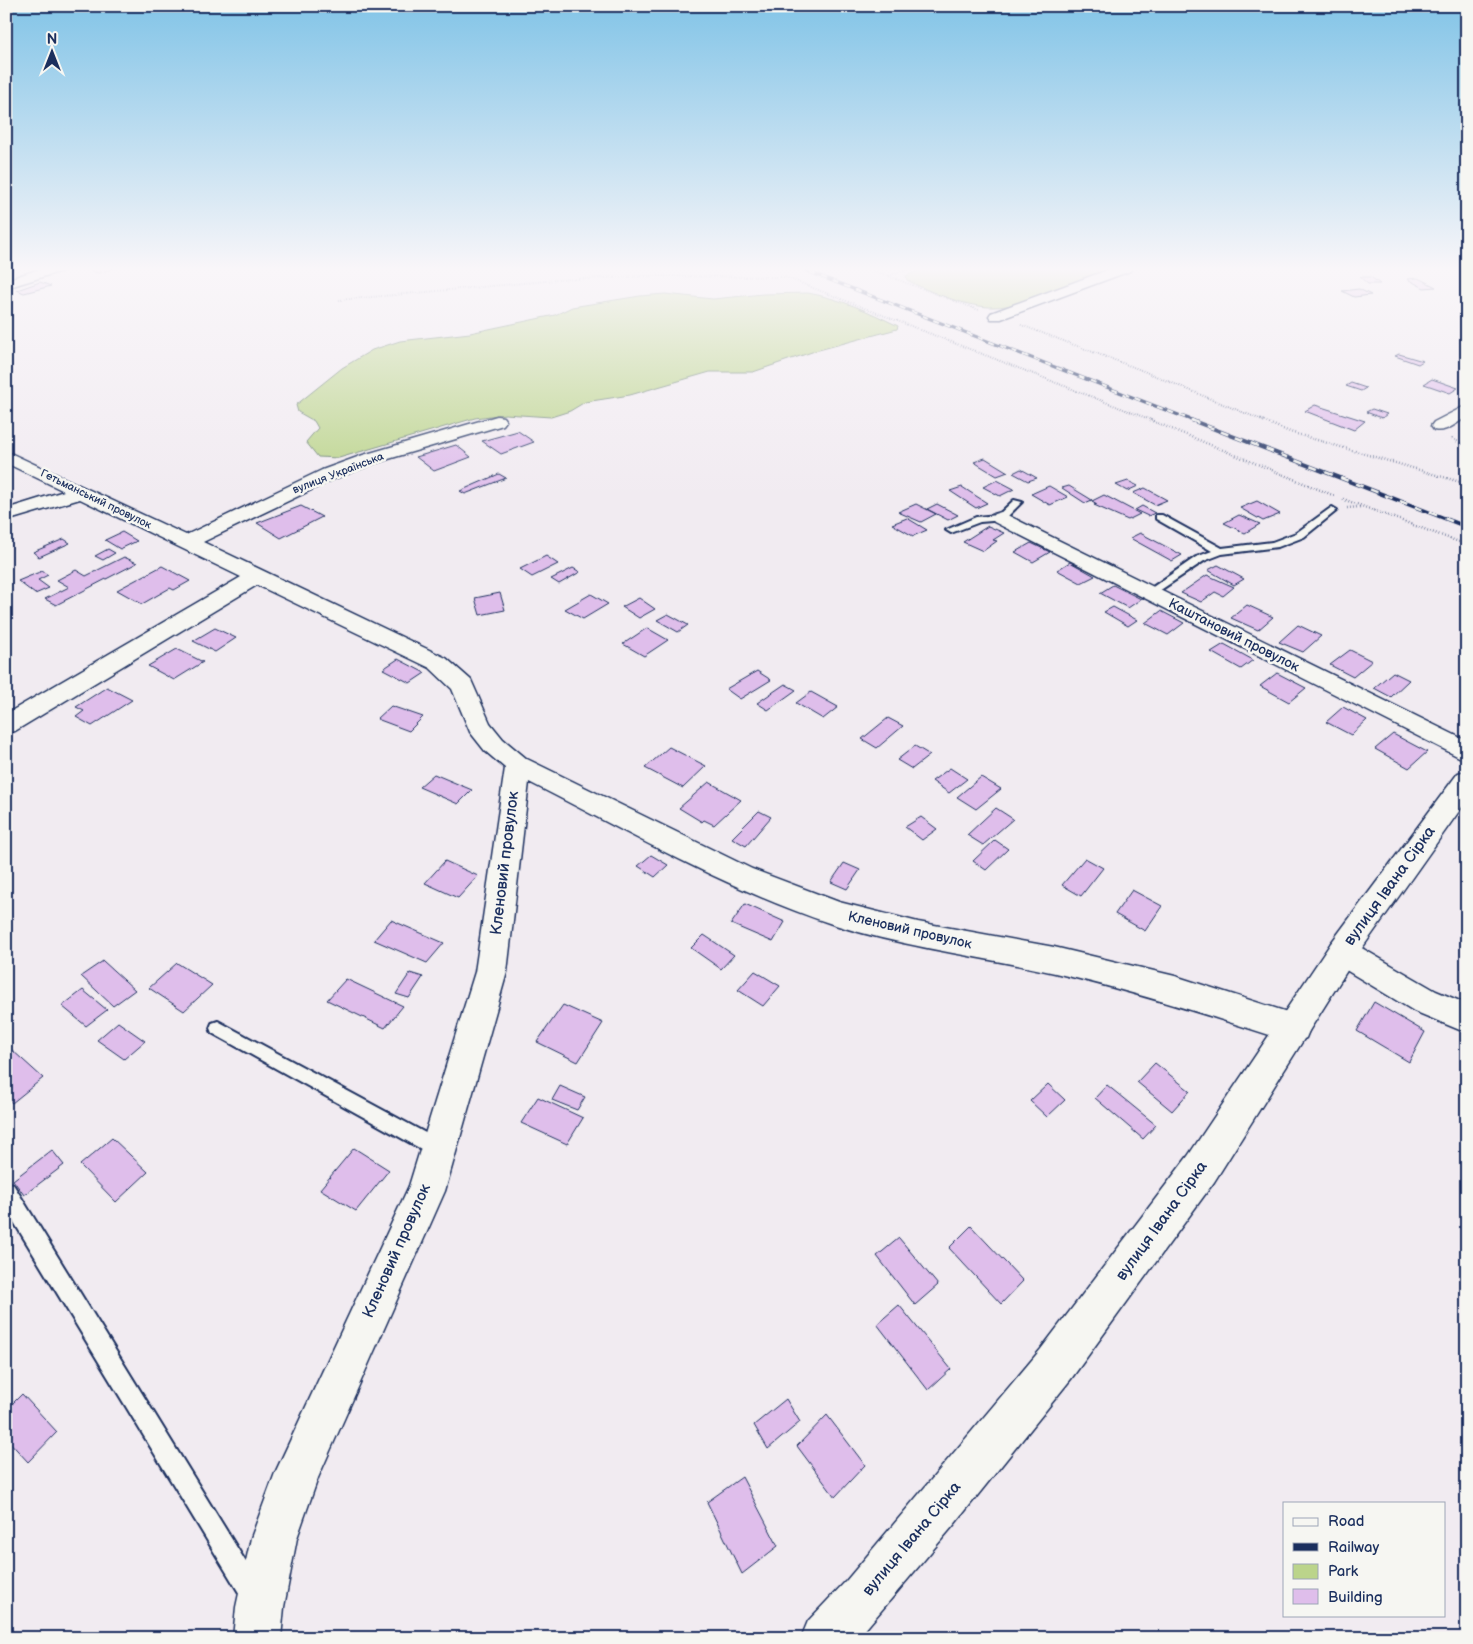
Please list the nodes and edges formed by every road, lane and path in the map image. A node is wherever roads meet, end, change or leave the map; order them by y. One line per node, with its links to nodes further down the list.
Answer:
1 (958, 345): 16 (path)
2 (1077, 345): 7 (path)
3 (1467, 410): 5 (street)
4 (497, 421): 15 (street, вулиця Українська)
5 (1440, 426)
6 (6, 456): 8 (street, Гетьманський провулок)
7 (1467, 484)
8 (81, 492): 11 (street); 15 (street, Гетьманський провулок)
9 (1017, 502): 13 (lane)
10 (1332, 510): 17 (lane)
11 (6, 515)
12 (1159, 517): 17 (lane)
13 (1001, 518): 14 (lane); 19 (street, Каштановий провулок)
14 (951, 530)
15 (187, 542): 18 (street, Гетьманський провулок)
16 (1467, 545)
17 (1220, 550): 19 (lane)
18 (255, 577): 20 (street); 22 (street, Кленовий провулок)
19 (1149, 592): 21 (street, Каштановий провулок)
20 (6, 725)
21 (1467, 752)
22 (518, 765): 27 (street, Кленовий провулок); 28 (street, Кленовий провулок)
23 (1467, 780): 24 (street, вулиця Івана Сірка)
24 (1342, 952): 25 (street); 27 (street, вулиця Івана Сірка)
25 (1467, 1019)
26 (218, 1028): 28 (lane)
27 (1294, 1028): 31 (street, вулиця Івана Сірка)
28 (438, 1150): 30 (street, Кленовий провулок)
29 (6, 1191): 30 (lane)
30 (259, 1622)
31 (825, 1638)

